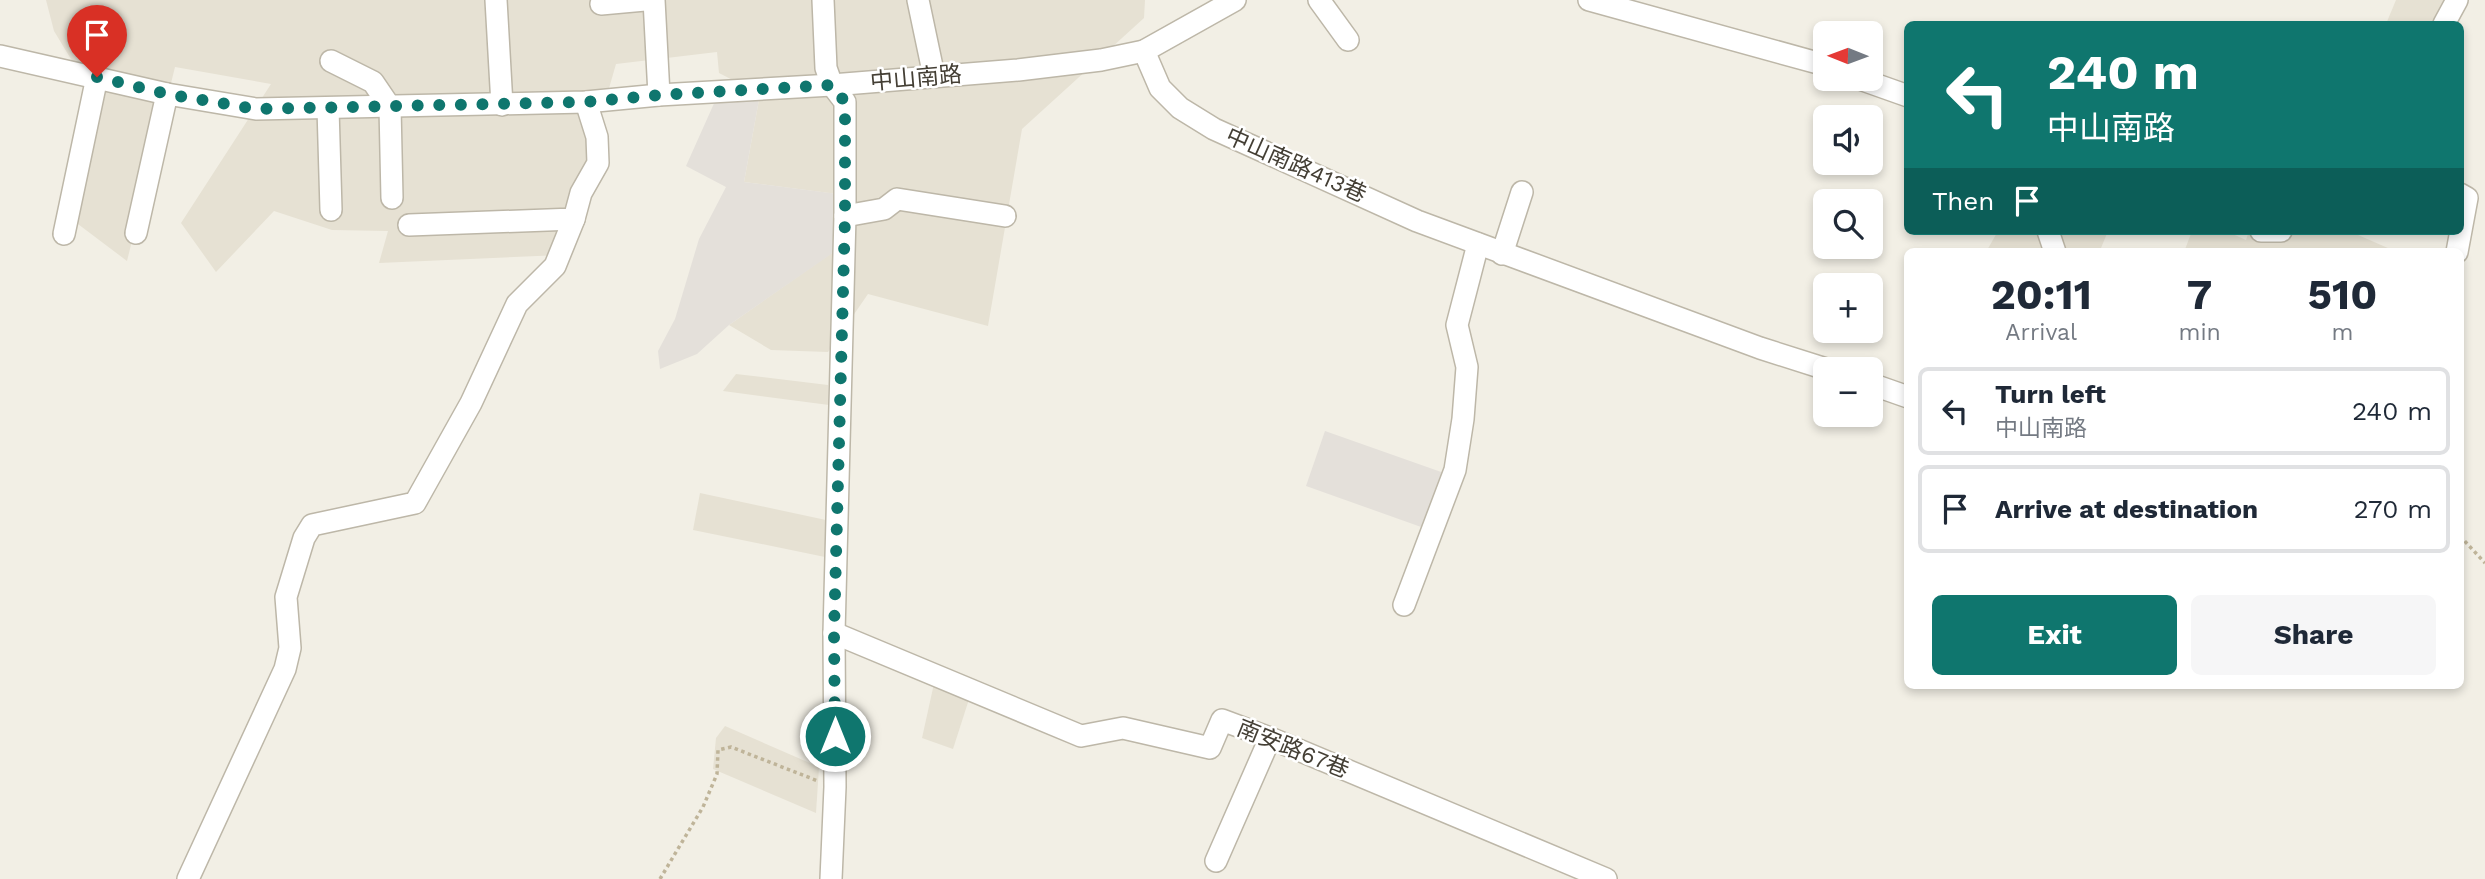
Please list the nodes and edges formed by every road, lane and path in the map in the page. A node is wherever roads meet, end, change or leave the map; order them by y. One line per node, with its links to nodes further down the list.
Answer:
1 (496, 0): 25 (street)
2 (645, 0): 10 (street)
3 (654, 0): 22 (street)
4 (822, 0): 19 (street)
5 (918, 0): 17 (street)
6 (1235, 0): 13 (street, 中山南路)
7 (1319, 0): 12 (street)
8 (1589, 0): 16 (street)
9 (2456, 0): 11 (street)
10 (601, 4)
11 (2446, 21)
12 (1348, 40)
13 (1144, 51): 17 (street, 中山南路); 39 (street, 中山南路413巷)
14 (0, 57): 18 (street, 中山南路)
15 (331, 61): 26 (street)
16 (1813, 62)
17 (934, 76): 19 (street, 中山南路)
18 (97, 77): 21 (street, 中山南路); 38 (street)
19 (832, 85): 22 (street, 中山南路); 33 (street)
20 (1883, 87): 23 (street)
21 (167, 94): 27 (street, 中山南路); 37 (street)
22 (659, 95): 24 (street, 中山南路)
23 (1904, 95)
24 (586, 102): 25 (street, 中山南路); 35 (street)
25 (502, 105): 26 (street, 中山南路)
26 (390, 107): 27 (street, 中山南路); 30 (street)
27 (328, 108): 31 (street)
28 (1522, 192): 40 (street)
29 (2464, 196): 32 (street)
30 (392, 198)
31 (331, 211)
32 (2464, 214)
33 (845, 216): 34 (street); 47 (street)
34 (1004, 216)
35 (574, 219): 36 (street); 52 (street)
36 (409, 225)
37 (136, 233)
38 (64, 234)
39 (1478, 244): 40 (street, 中山南路413巷); 46 (street)
40 (1502, 254): 41 (street, 中山南路413巷)
41 (1813, 364)
42 (1883, 388): 43 (street)
43 (1904, 396)
44 (2464, 540): 45 (path)
45 (2485, 563)
46 (1404, 605)
47 (834, 633): 48 (street, 南安路67巷); 49 (street)
48 (1270, 738): 50 (street); 51 (street, 南安路67巷)
49 (835, 787): 53 (path); 54 (street)
50 (1216, 861)
51 (1599, 877)
52 (188, 879)
53 (660, 879)
54 (831, 879)

